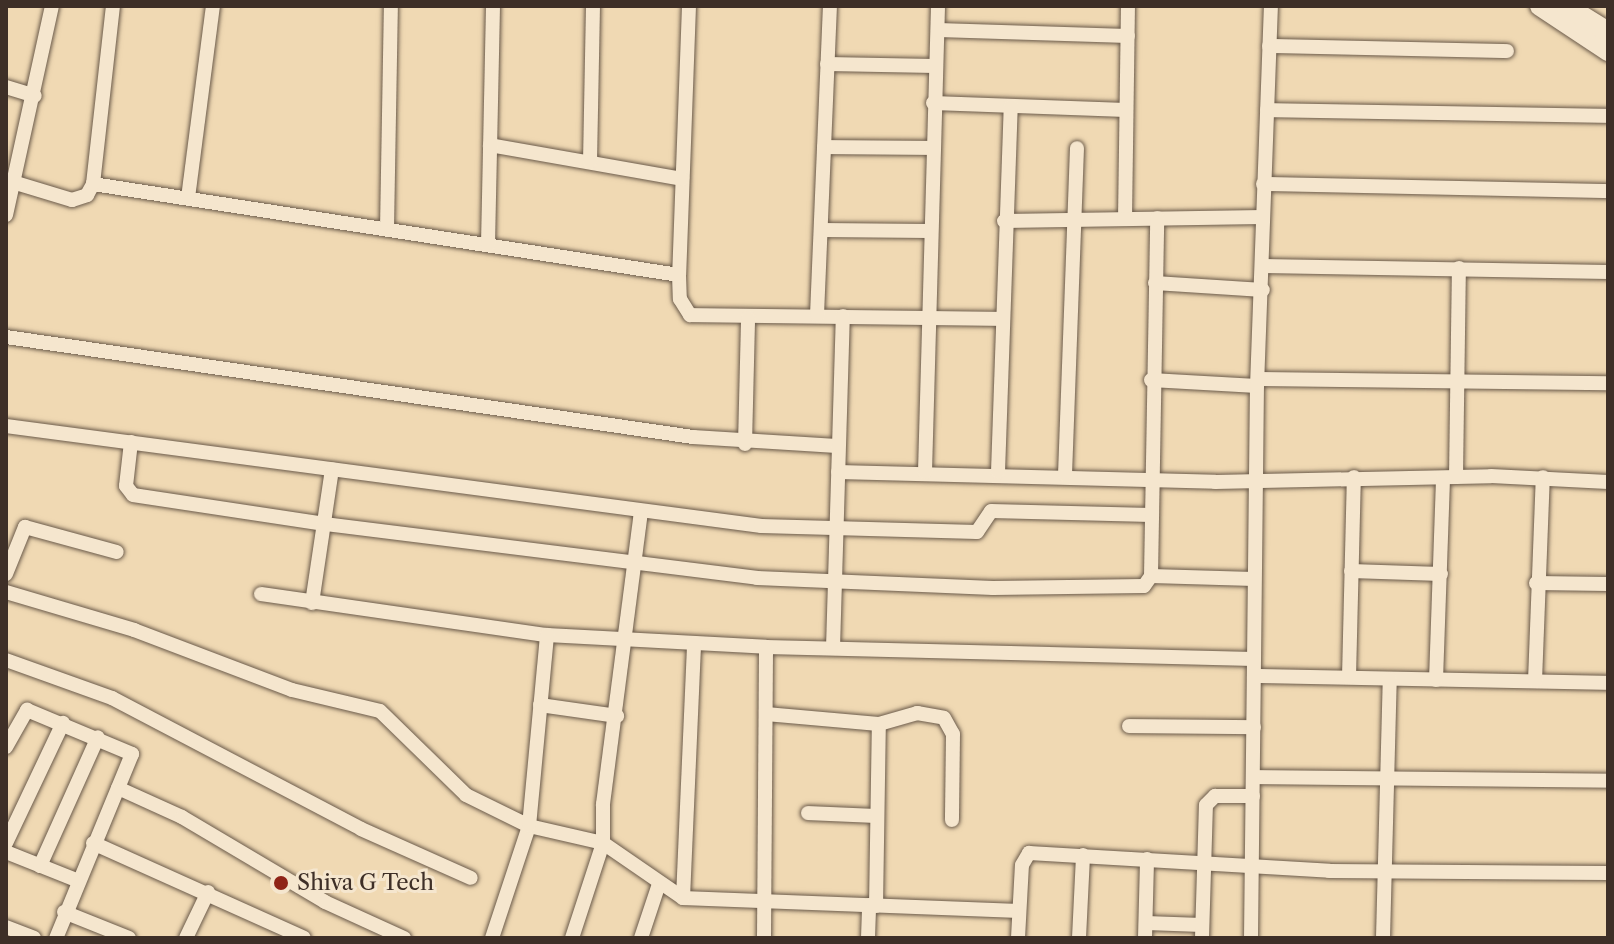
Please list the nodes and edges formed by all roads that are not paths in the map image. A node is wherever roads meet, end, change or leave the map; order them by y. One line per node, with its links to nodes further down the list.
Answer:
1 (52, 6): 23 (street)
2 (113, 6): 36 (street)
3 (213, 6): 39 (street)
4 (391, 6): 46 (street)
5 (493, 6): 29 (street)
6 (593, 6): 33 (street)
7 (689, 6): 34 (street)
8 (830, 6): 20 (street)
9 (938, 6): 14 (street)
10 (1128, 6): 16 (street)
11 (1271, 6): 17 (street)
12 (1540, 6): 19 (street)
13 (1566, 6): 15 (street)
14 (938, 30): 16 (street); 21 (street)
15 (1608, 32)
16 (1128, 36): 26 (street)
17 (1269, 46): 18 (street); 27 (street)
18 (1507, 51)
19 (1608, 51)
20 (827, 64): 21 (street); 30 (street)
21 (935, 66): 24 (street)
22 (6, 87): 23 (street)
23 (35, 96): 35 (street)
24 (933, 103): 25 (street); 31 (street)
25 (1011, 106): 26 (street); 44 (street)
26 (1126, 110): 43 (street)
27 (1267, 110): 28 (street); 37 (street)
28 (1608, 116)
29 (490, 145): 33 (street); 49 (street)
30 (824, 147): 31 (street); 47 (street)
31 (932, 148): 48 (street)
32 (1077, 148): 45 (street)
33 (590, 162): 34 (street)
34 (682, 179): 53 (street)
35 (10, 181): 36 (street); 40 (street)
36 (93, 184): 39 (street)
37 (1263, 184): 38 (street); 41 (street)
38 (1608, 191)
39 (188, 198): 46 (street)
40 (6, 215)
41 (1263, 217): 42 (street); 50 (street)
42 (1157, 218): 43 (street); 54 (street)
43 (1125, 219): 45 (street)
44 (1004, 221): 45 (street); 60 (street)
45 (1075, 221): 74 (street)
46 (387, 229): 49 (street)
47 (821, 230): 48 (street); 56 (street)
48 (929, 231): 59 (street)
49 (488, 245): 53 (street)
50 (1263, 266): 51 (street); 55 (street)
51 (1459, 268): 52 (street); 63 (street)
52 (1608, 272)
53 (679, 275): 58 (street)
54 (1155, 283): 55 (street); 62 (street)
55 (1263, 290): 64 (street)
56 (817, 315): 57 (street); 58 (street)
57 (843, 316): 59 (street); 69 (street)
58 (748, 318): 68 (street)
59 (927, 318): 60 (street); 72 (street)
60 (1002, 319): 73 (street)
61 (6, 337): 68 (street)
62 (1151, 380): 64 (street); 79 (street)
63 (1458, 380): 64 (street); 65 (street); 76 (street)
64 (1258, 382): 78 (street)
65 (1608, 383)
66 (6, 426): 67 (street)
67 (131, 442): 70 (street); 83 (street)
68 (745, 444): 69 (street)
69 (837, 446): 71 (street)
70 (332, 469): 81 (street); 83 (street)
71 (838, 472): 72 (street); 84 (street)
72 (925, 472): 73 (street)
73 (998, 472): 74 (street)
74 (1065, 475): 79 (street)
75 (1354, 477): 76 (street); 78 (street); 87 (street)
76 (1450, 477): 77 (street); 89 (street)
77 (1543, 477): 80 (street); 93 (street)
78 (1256, 478): 79 (street); 91 (street)
79 (1151, 479): 82 (street)
80 (1608, 482)
81 (641, 511): 84 (street); 86 (street)
82 (1151, 515): 84 (street); 90 (street)
83 (325, 524): 86 (street); 97 (street)
84 (836, 530): 92 (street)
85 (117, 552): 88 (street)
86 (635, 566): 92 (street); 99 (street)
87 (1351, 571): 89 (street); 106 (street)
88 (6, 574)
89 (1441, 574): 108 (street)
90 (1151, 576): 91 (street); 92 (street)
91 (1254, 579): 103 (street)
92 (836, 582): 102 (street)
93 (1536, 583): 94 (street); 109 (street)
94 (1608, 584)
95 (6, 592): 128 (street)
96 (261, 594): 97 (street)
97 (312, 603): 98 (street)
98 (547, 635): 99 (street); 111 (street)
99 (626, 638): 100 (street); 113 (street)
100 (694, 643): 101 (street); 144 (street)
101 (766, 647): 102 (street); 112 (street)
102 (833, 648): 103 (street)
103 (1254, 659): 105 (street)
104 (6, 660): 140 (street)
105 (1254, 676): 106 (street); 117 (street)
106 (1349, 677): 107 (street)
107 (1390, 679): 108 (street); 121 (street)
108 (1436, 680): 109 (street)
109 (1535, 681): 110 (street)
110 (1608, 683)
111 (540, 705): 113 (street); 128 (street)
112 (766, 714): 115 (street); 145 (street)
113 (617, 716): 131 (street)
114 (63, 723): 118 (street); 119 (street); 129 (street)
115 (879, 724): 126 (street); 127 (street)
116 (1129, 726): 117 (street)
117 (1254, 727): 120 (street)
118 (98, 737): 123 (street); 136 (street)
119 (7, 741)
120 (1254, 777): 121 (street); 124 (street)
121 (1386, 778): 122 (street); 138 (street)
122 (1608, 781)
123 (118, 788): 130 (street); 153 (street)
124 (1253, 796): 135 (street); 137 (street)
125 (808, 813): 126 (street)
126 (875, 816): 146 (street)
127 (952, 820)
128 (529, 826): 131 (street); 158 (street)
129 (6, 843)
130 (93, 843): 141 (street); 143 (street)
131 (603, 843): 142 (street); 159 (street)
132 (6, 852): 136 (street)
133 (1083, 855): 134 (street); 147 (street); 164 (street)
134 (1147, 859): 135 (street); 150 (street)
135 (1204, 862): 137 (street); 151 (street)
136 (40, 866): 141 (street)
137 (1253, 867): 138 (street); 165 (street)
138 (1383, 872): 139 (street); 166 (street)
139 (1608, 873)
140 (471, 878)
141 (76, 880): 148 (street)
142 (659, 884): 144 (street); 160 (street)
143 (208, 892): 152 (street); 157 (street)
144 (683, 898): 145 (street)
145 (764, 901): 146 (street); 161 (street)
146 (872, 905): 147 (street); 162 (street)
147 (1019, 911): 163 (street)
148 (64, 912): 155 (street); 156 (street)
149 (6, 927): 154 (street)
150 (1145, 931): 151 (street)
151 (1202, 932)
152 (297, 937)
153 (398, 937)
154 (34, 938)
155 (56, 938)
156 (129, 938)
157 (186, 938)
158 (492, 938)
159 (572, 938)
160 (641, 938)
161 (764, 938)
162 (868, 938)
163 (1018, 938)
164 (1079, 938)
165 (1251, 938)
166 (1383, 938)

